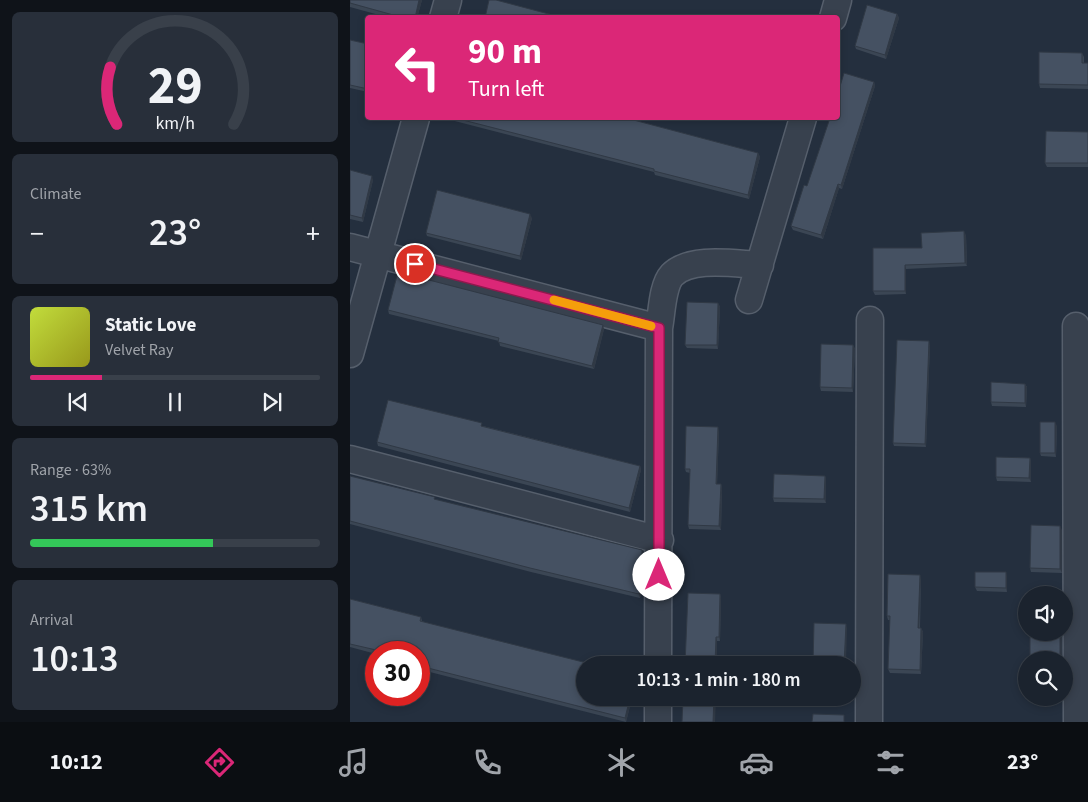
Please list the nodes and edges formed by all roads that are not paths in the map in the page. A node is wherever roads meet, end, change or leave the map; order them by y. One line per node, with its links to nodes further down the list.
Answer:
1 (448, 0): 3 (street)
2 (838, 0): 4 (street)
3 (444, 15)
4 (834, 15)
5 (415, 120): 8 (street)
6 (802, 120): 9 (street)
7 (350, 247): 8 (street)
8 (377, 254): 13 (street); 14 (street)
9 (760, 264): 10 (street); 13 (street)
10 (749, 300)
11 (870, 320): 20 (street)
12 (1076, 326): 21 (street)
13 (659, 328): 16 (street)
14 (350, 354)
15 (350, 459): 16 (street)
16 (660, 540): 17 (street)
17 (658, 656)
18 (658, 706): 19 (street)
19 (658, 722)
20 (869, 722)
21 (1078, 722)

